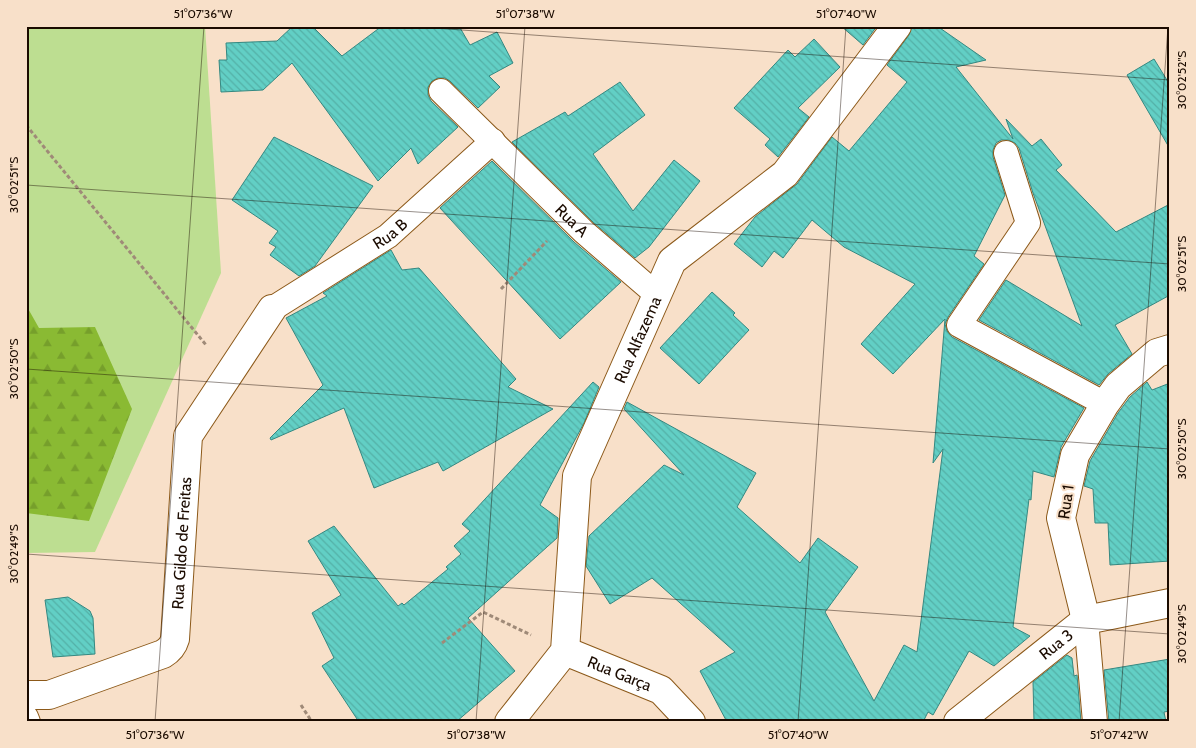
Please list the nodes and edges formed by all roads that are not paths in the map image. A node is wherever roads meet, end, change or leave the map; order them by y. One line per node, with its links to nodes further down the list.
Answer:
1 (897, 26): 5 (street, Rua Alfazema)
2 (441, 90): 3 (lane, Rua A)
3 (493, 141): 5 (lane, Rua A); 6 (lane, Rua B)
4 (1006, 153): 8 (lane)
5 (656, 294): 11 (street, Rua Alfazema)
6 (272, 309): 12 (street, Rua Gildo de Freitas)
7 (1170, 349): 8 (street, Rua 1)
8 (1105, 404): 10 (street, Rua 1)
9 (1170, 603): 10 (street, Rua 3)
10 (1086, 620): 17 (street, Rua 3); 18 (lane, Rua 1)
11 (565, 650): 15 (street); 16 (street, Rua Garça)
12 (26, 695)
13 (26, 717): 14 (lane)
14 (28, 722)
15 (509, 722)
16 (691, 722)
17 (958, 722)
18 (1094, 722)

